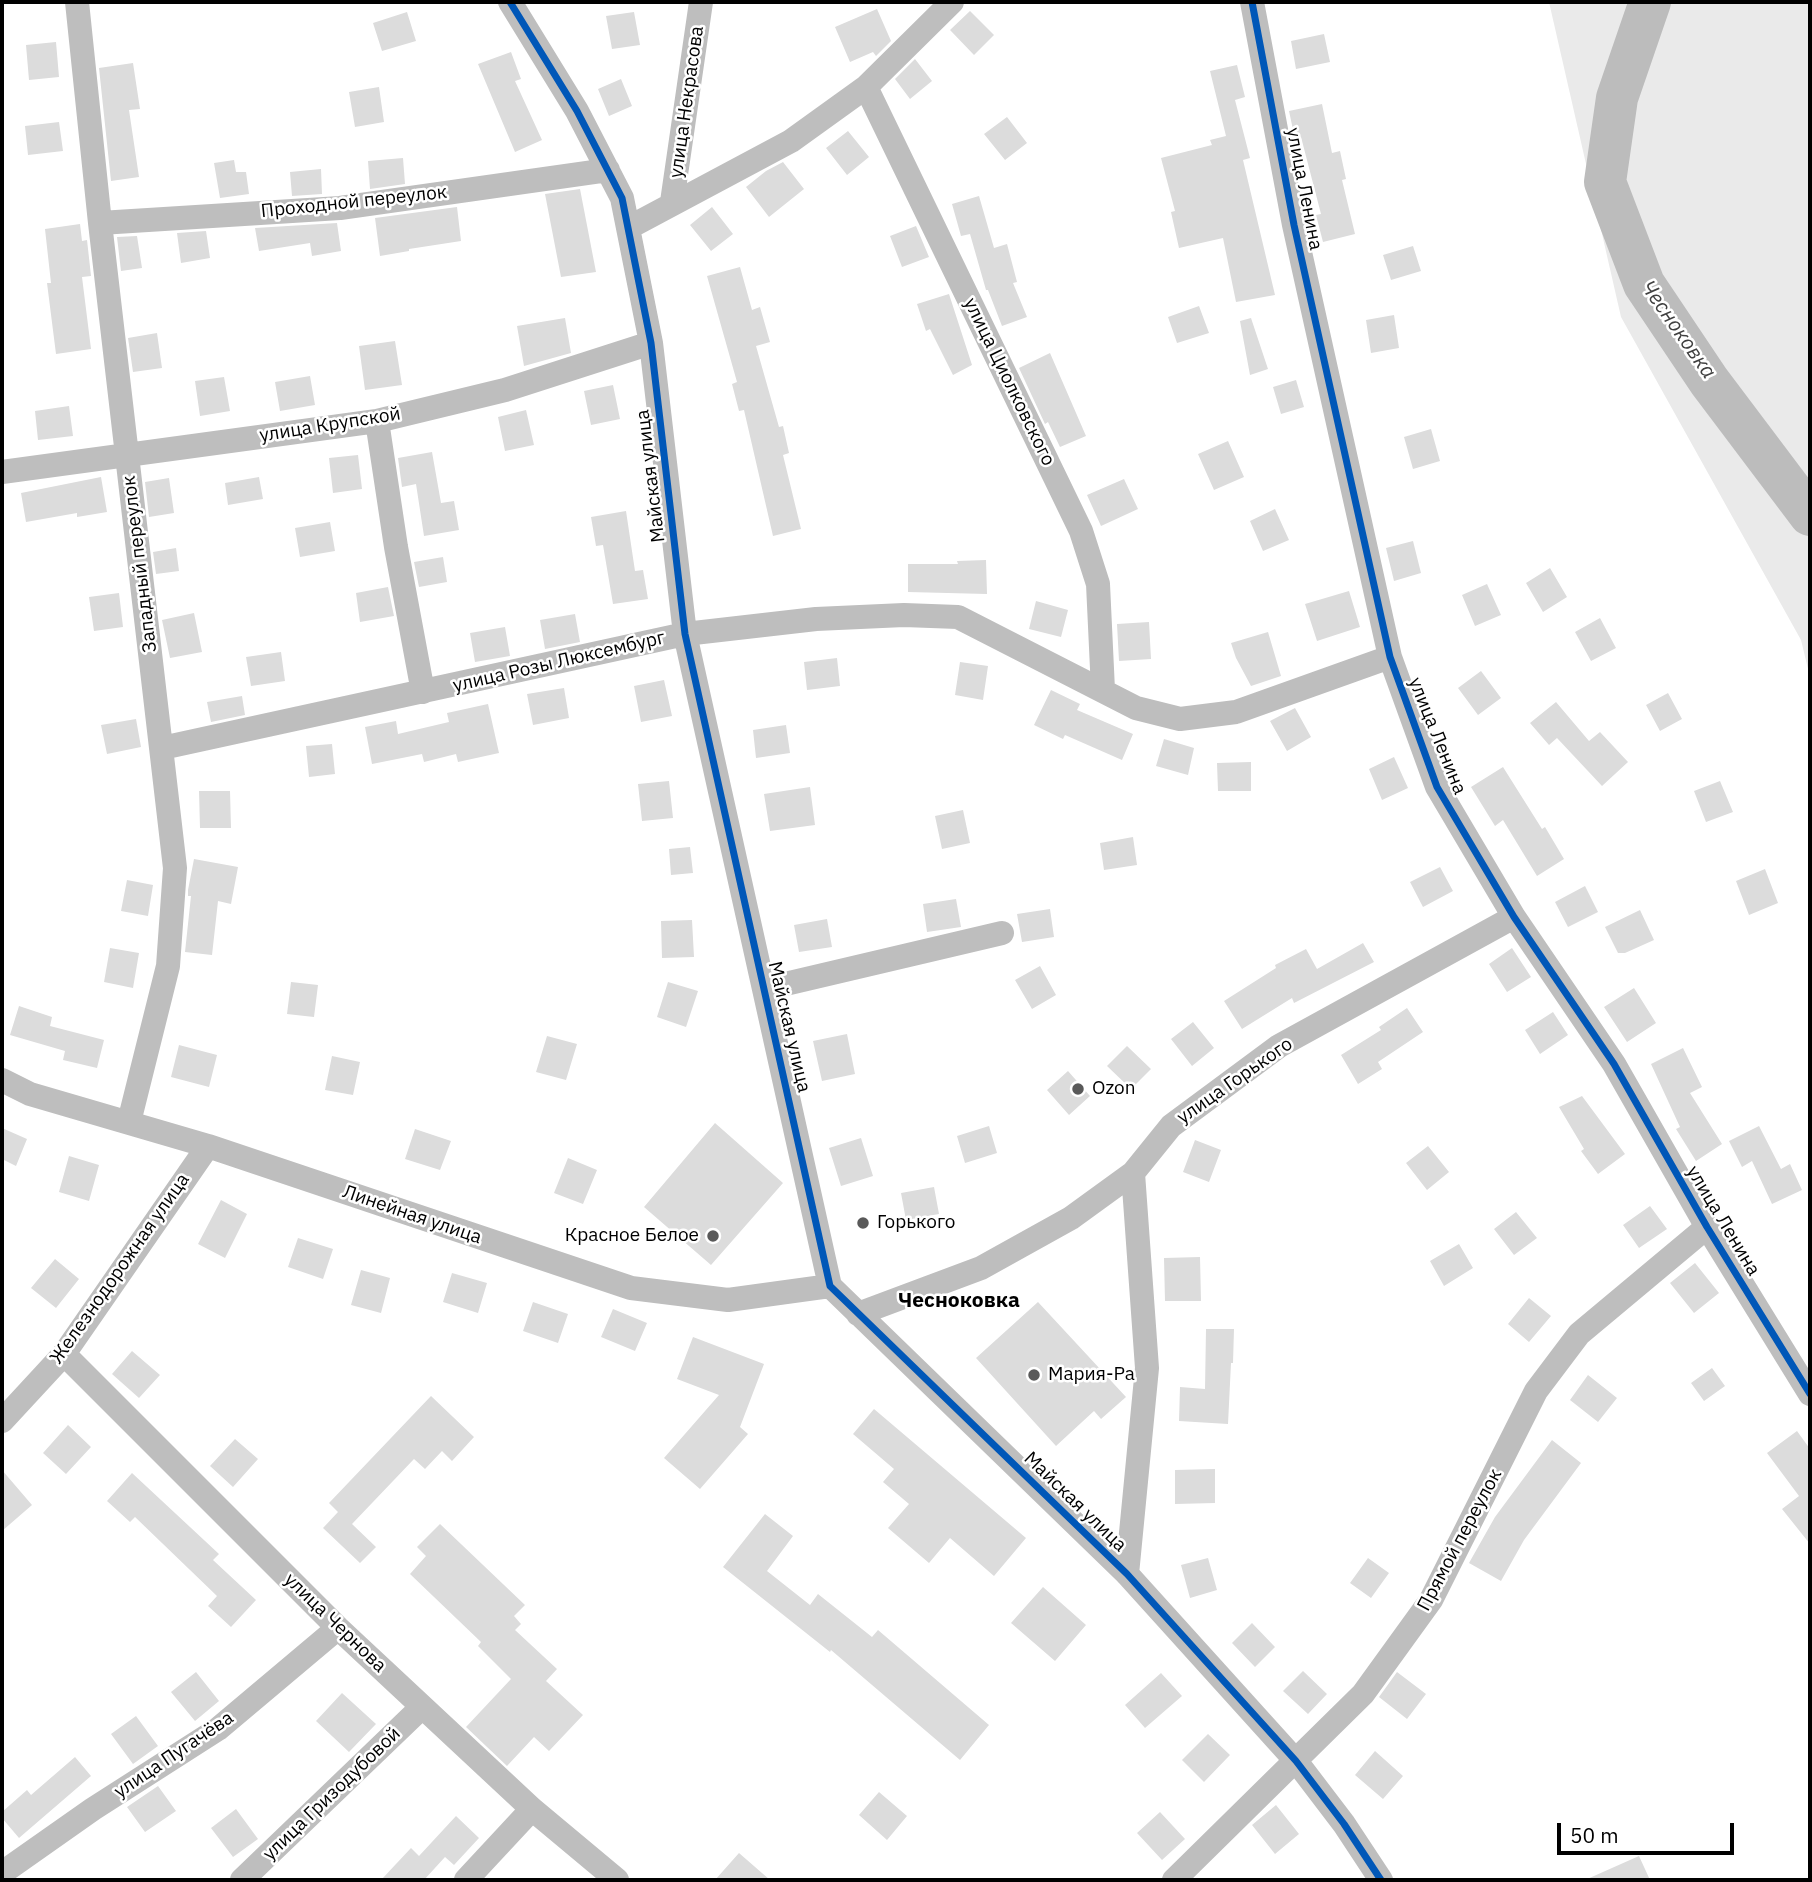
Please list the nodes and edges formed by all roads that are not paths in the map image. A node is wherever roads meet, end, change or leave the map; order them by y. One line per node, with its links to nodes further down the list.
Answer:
1 (77, 2): 9 (street, Западный переулок)
2 (510, 2): 7 (street, Майская улица)
3 (701, 2): 8 (street, улица Некрасова)
4 (953, 2): 6 (street)
5 (1252, 2): 16 (street, улица Ленина)
6 (866, 88): 8 (street); 17 (street, улица Циолковского)
7 (608, 170): 9 (street, Проходной переулок); 10 (street, Майская улица)
8 (672, 202): 10 (street)
9 (100, 223): 13 (street, Западный переулок)
10 (628, 228): 11 (street, Майская улица)
11 (651, 343): 12 (street, улица Крупской); 15 (street, Майская улица)
12 (377, 421): 13 (street, улица Крупской); 18 (street)
13 (127, 454): 14 (street, улица Крупской); 19 (street, Западный переулок)
14 (2, 472)
15 (685, 634): 17 (street, улица Розы Люксембург); 18 (street, улица Розы Люксембург); 22 (street, Майская улица)
16 (1390, 657): 17 (street, улица Розы Люксембург); 20 (street, улица Ленина)
17 (1103, 690)
18 (423, 692): 19 (street, улица Розы Люксембург)
19 (162, 747): 24 (street, Западный переулок)
20 (1514, 917): 26 (street, улица Горького); 27 (street, улица Ленина)
21 (1002, 933): 22 (street)
22 (764, 989): 28 (street, Майская улица)
23 (2, 1080): 24 (street, Линейная улица)
24 (129, 1122): 25 (street, Линейная улица)
25 (208, 1146): 28 (street, Линейная улица); 30 (street, Железнодорожная улица)
26 (1133, 1173): 29 (street, улица Горького); 33 (street)
27 (1707, 1227): 31 (street, улица Ленина); 36 (street, Прямой переулок)
28 (830, 1286): 29 (street, Майская улица)
29 (858, 1314): 33 (street, Майская улица)
30 (64, 1354): 32 (street, Железнодорожная улица); 34 (street, улица Чернова)
31 (1810, 1394)
32 (2, 1422)
33 (1127, 1574): 36 (street, Майская улица)
34 (338, 1628): 35 (street, улица Чернова); 38 (street, улица Пугачёва)
35 (422, 1707): 37 (street, улица Чернова); 39 (street, улица Гризодубовой)
36 (1296, 1761): 42 (street, Прямой переулок); 43 (street, Майская улица)
37 (532, 1809): 40 (street); 41 (street, улица Чернова)
38 (2, 1872)
39 (242, 1880)
40 (466, 1880)
41 (617, 1880)
42 (1174, 1880)
43 (1381, 1880)

